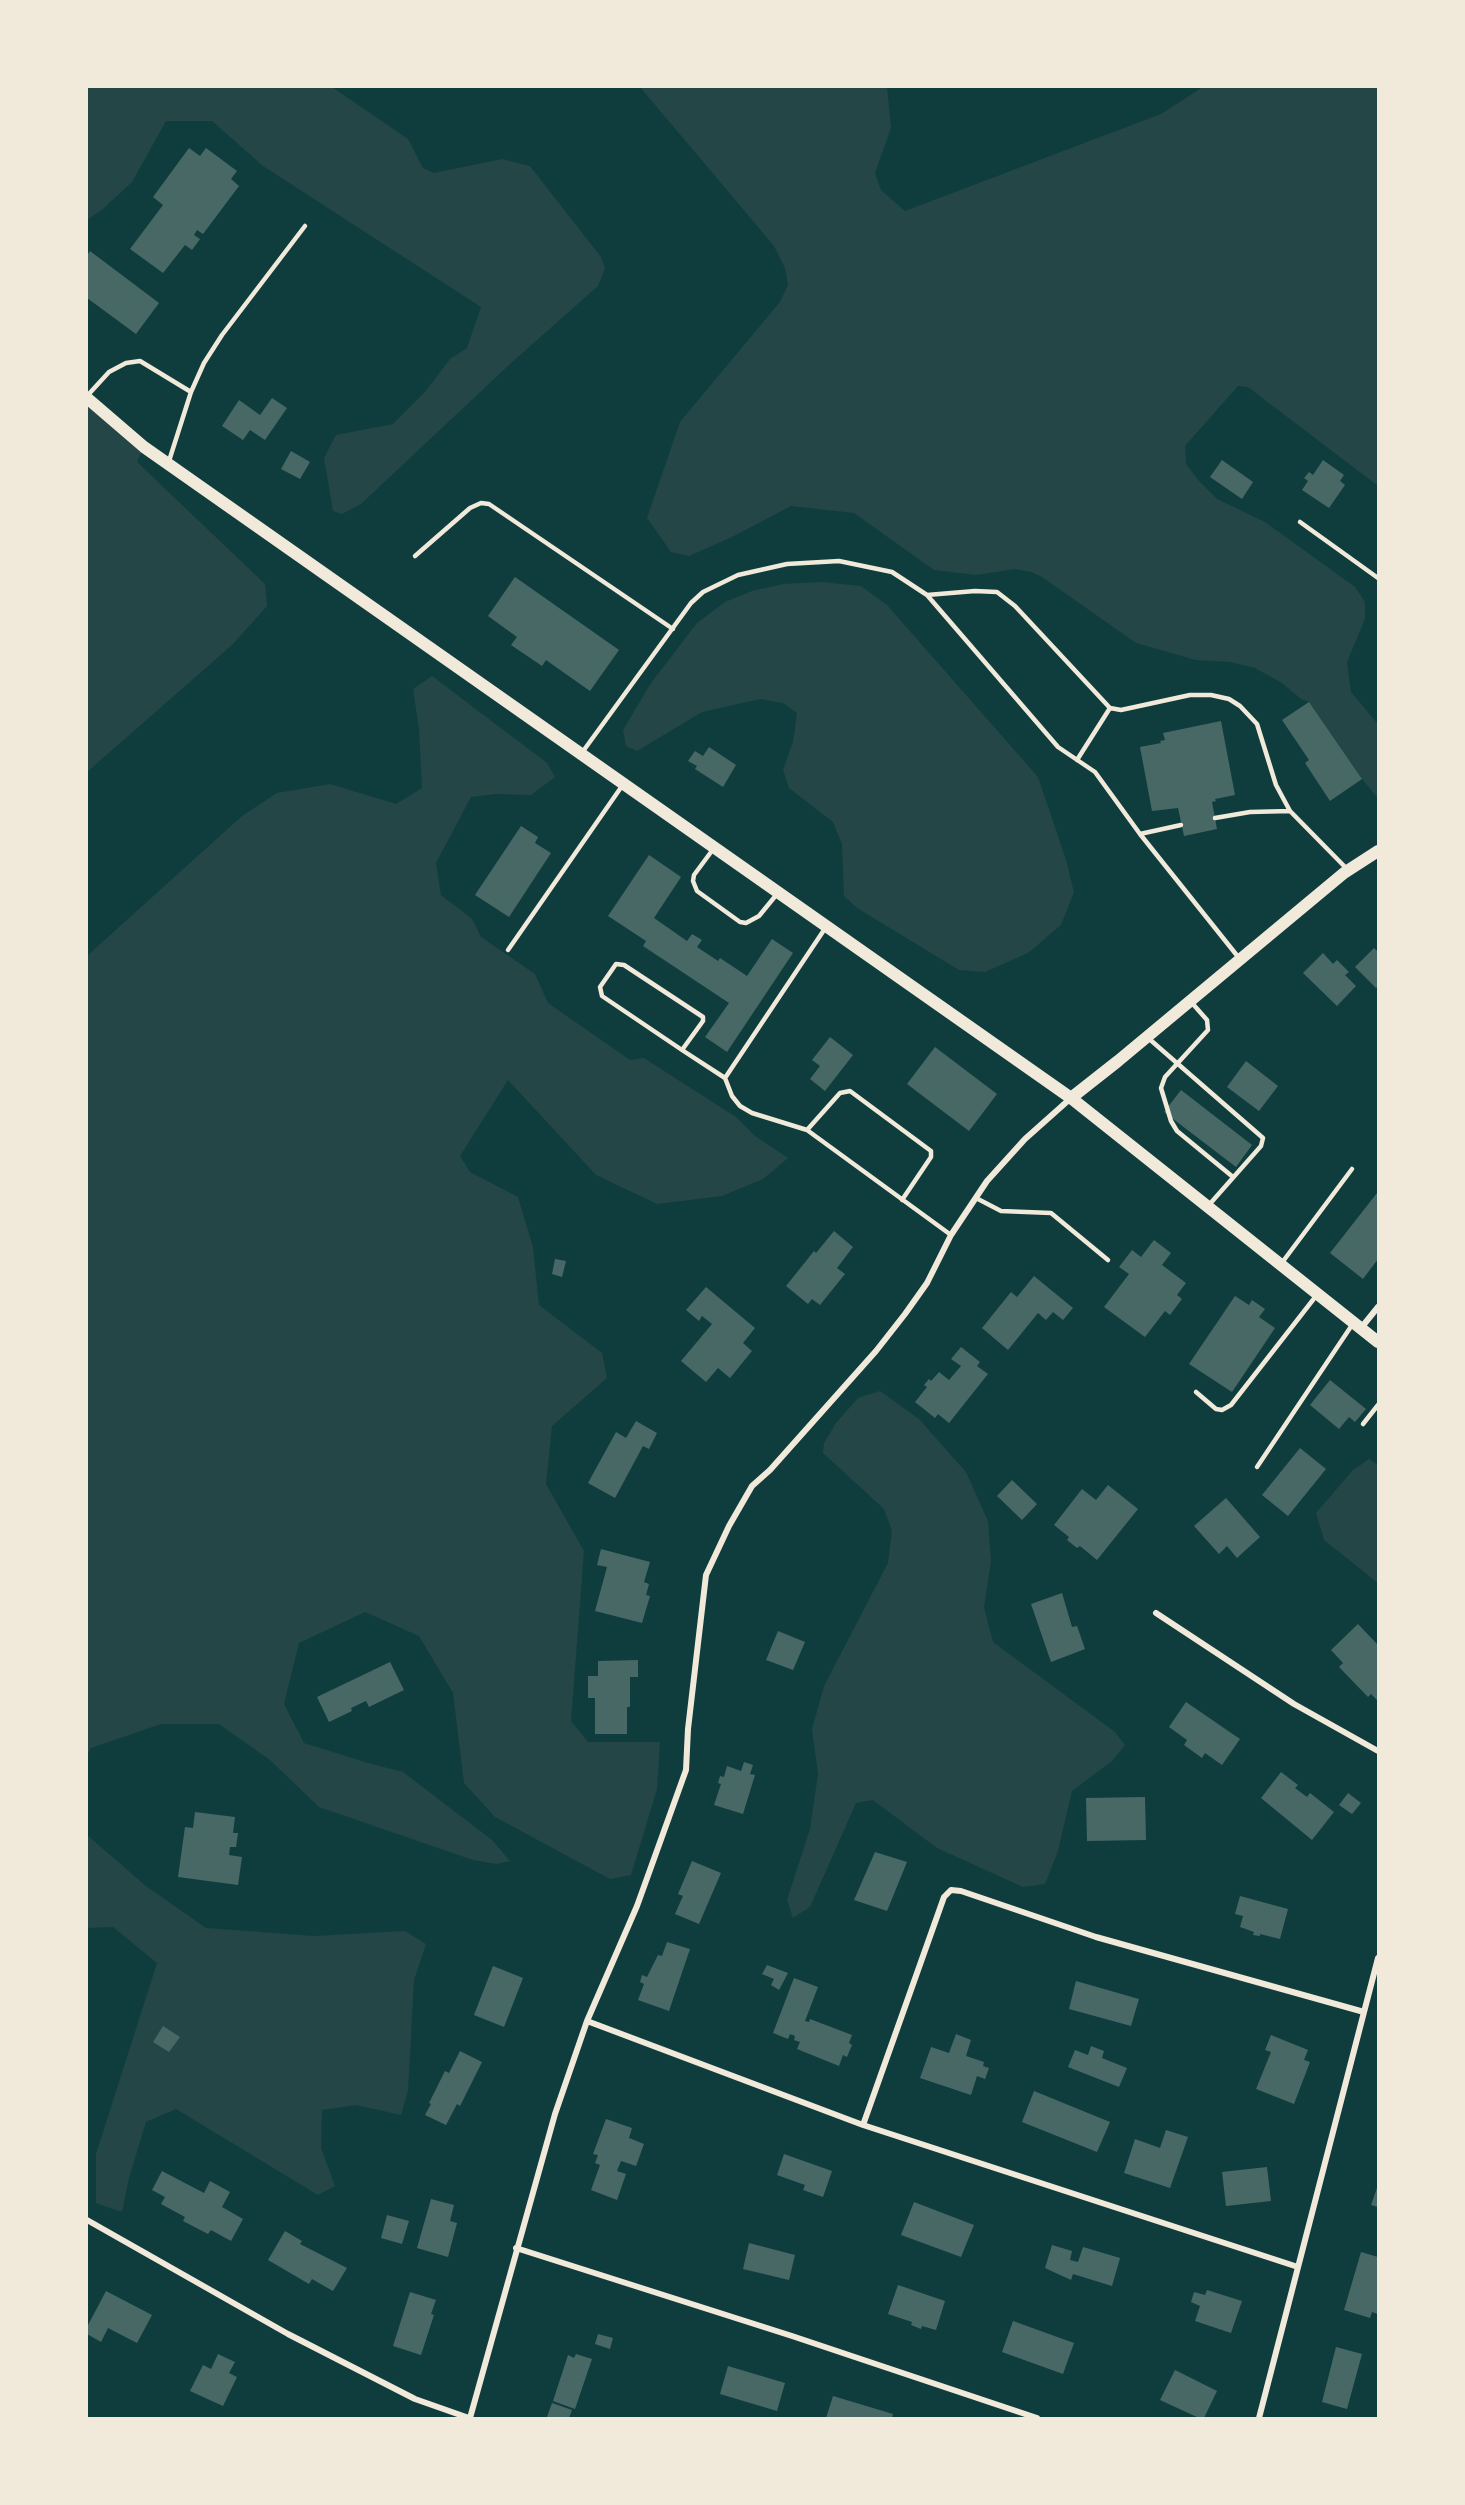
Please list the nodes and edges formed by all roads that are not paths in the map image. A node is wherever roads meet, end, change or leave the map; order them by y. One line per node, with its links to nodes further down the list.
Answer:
1 (305, 226): 2 (lane)
2 (191, 392): 3 (lane); 4 (lane)
3 (87, 397): 4 (main road)
4 (168, 464): 11 (main road)
5 (1300, 522): 7 (lane)
6 (415, 556): 9 (lane)
7 (1378, 578)
8 (927, 595): 9 (lane); 10 (lane); 12 (lane)
9 (673, 629): 11 (lane)
10 (1110, 708): 12 (lane); 14 (lane)
11 (581, 754): 13 (main road)
12 (1077, 760): 17 (lane)
13 (623, 783): 18 (main road); 23 (lane)
14 (1290, 811): 15 (lane); 20 (lane)
15 (1215, 818)
16 (1182, 825): 17 (lane)
17 (1140, 834): 24 (lane)
18 (714, 848): 21 (main road); 21 (lane)
19 (1378, 851): 20 (main road)
20 (1349, 870): 24 (main road)
21 (778, 893): 22 (main road)
22 (826, 927): 29 (lane); 30 (main road)
23 (508, 950)
24 (1240, 960): 25 (main road)
25 (1190, 1001): 26 (main road); 28 (lane)
26 (1147, 1037): 28 (lane); 30 (main road)
27 (682, 1050): 27 (lane); 29 (lane)
28 (1177, 1063): 33 (lane); 33 (lane)
29 (725, 1078): 31 (lane)
30 (1071, 1098): 34 (street); 36 (main road)
31 (807, 1130): 35 (lane); 35 (lane)
32 (1352, 1169): 39 (lane)
33 (1233, 1177): 36 (lane)
34 (976, 1198): 37 (street); 38 (lane)
35 (902, 1200): 37 (lane)
36 (1208, 1206): 39 (main road)
37 (951, 1235): 52 (street)
38 (1108, 1260)
39 (1281, 1264): 40 (main road)
40 (1318, 1294): 42 (main road); 44 (lane)
41 (1378, 1307): 42 (street)
42 (1357, 1325): 43 (main road); 47 (lane)
43 (1378, 1342)
44 (1196, 1392)
45 (1378, 1405): 46 (lane)
46 (1363, 1424)
47 (1257, 1467)
48 (1156, 1613): 49 (street)
49 (1378, 1751)
50 (1378, 1958): 51 (street)
51 (1364, 2013): 53 (street); 56 (street)
52 (587, 2021): 53 (street); 55 (street)
53 (863, 2125): 56 (street)
54 (87, 2220): 57 (street)
55 (516, 2248): 57 (street); 58 (street)
56 (1298, 2267): 59 (street)
57 (469, 2418)
58 (1037, 2418)
59 (1259, 2418)

